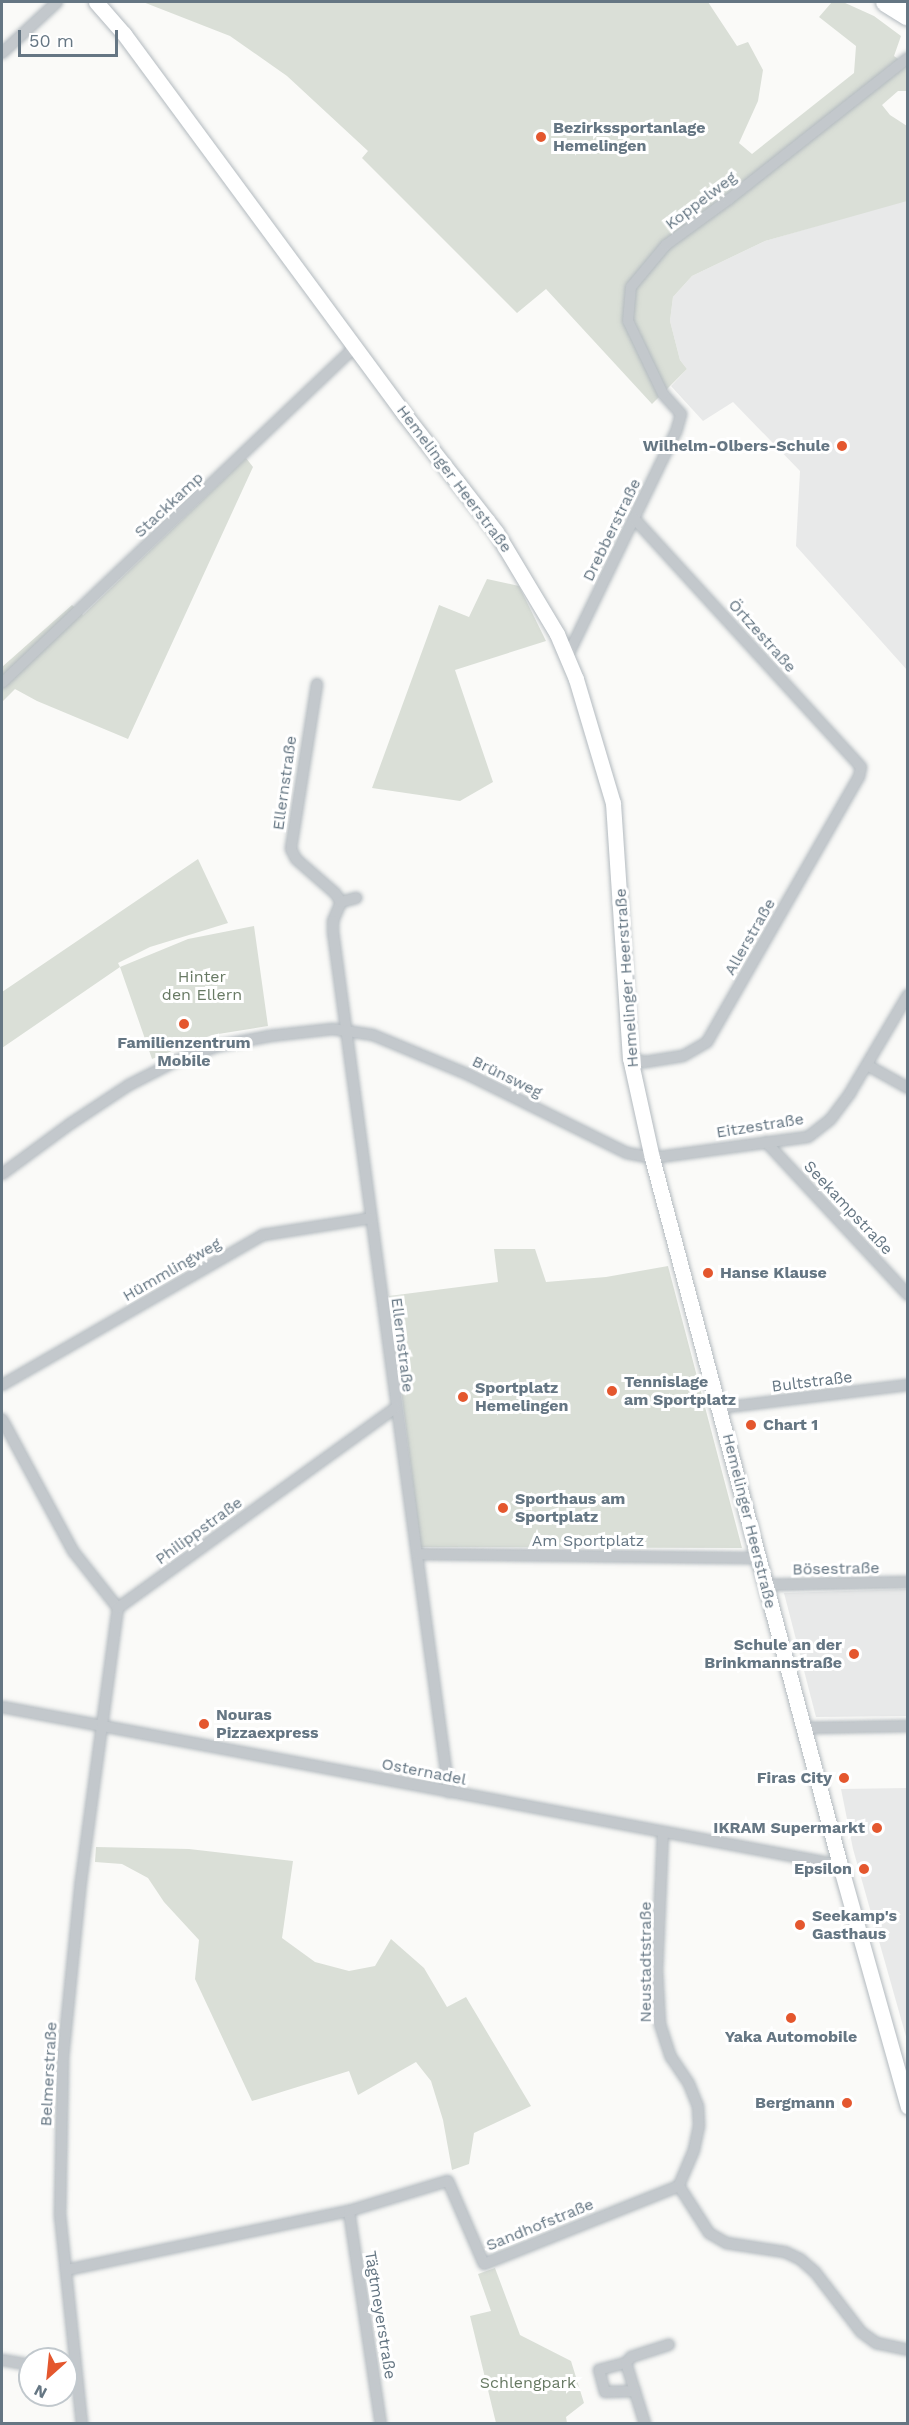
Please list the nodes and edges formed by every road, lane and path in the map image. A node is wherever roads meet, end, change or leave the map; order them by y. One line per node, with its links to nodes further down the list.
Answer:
1 (57, 2): 5 (street)
2 (96, 2): 7 (main road, Hemelinger Heerstraße)
3 (886, 2): 4 (highway)
4 (908, 16)
5 (2, 53)
6 (906, 59): 8 (street, Koppelweg)
7 (356, 346): 10 (main road, Hemelinger Heerstraße); 11 (street, Stackkamp)
8 (681, 414): 9 (street, Drebberstraße)
9 (634, 518): 10 (street, Drebberstraße); 13 (street, Örtzestraße)
10 (567, 657): 18 (main road, Hemelinger Heerstraße)
11 (2, 683)
12 (316, 684): 15 (street, Ellernstraße)
13 (859, 777): 18 (street, Allerstraße)
14 (356, 898): 15 (street)
15 (341, 902): 17 (street, Ellernstraße)
16 (908, 994): 19 (street, Eitzestraße)
17 (347, 1030): 22 (street, Brünsweg); 23 (street); 24 (street, Ellernstraße)
18 (630, 1058): 22 (main road, Hemelinger Heerstraße)
19 (867, 1065): 20 (street); 21 (street, Eitzestraße)
20 (908, 1088)
21 (766, 1142): 22 (street, Eitzestraße); 25 (street, Seekampstraße)
22 (652, 1158): 29 (main road, Hemelinger Heerstraße)
23 (2, 1174)
24 (371, 1218): 26 (street, Hümmlingweg); 28 (street, Ellernstraße)
25 (907, 1295)
26 (2, 1385)
27 (908, 1385): 29 (street, Bultstraße)
28 (395, 1408): 31 (street, Ellernstraße); 35 (street, Philippstraße)
29 (720, 1408): 32 (main road, Hemelinger Heerstraße)
30 (2, 1419): 35 (street)
31 (418, 1554): 32 (street, Am Sportplatz); 40 (street, Ellernstraße)
32 (758, 1558): 34 (main road, Hemelinger Heerstraße)
33 (908, 1582): 34 (street, Bösestraße)
34 (765, 1585): 39 (main road, Hemelinger Heerstraße)
35 (118, 1608): 37 (street)
36 (2, 1707): 37 (street, Osternadel)
37 (100, 1726): 40 (street, Osternadel); 46 (street, Belmerstraße)
38 (908, 1726): 39 (street)
39 (805, 1728): 42 (main road, Hemelinger Heerstraße)
40 (450, 1792): 41 (street, Osternadel)
41 (663, 1832): 42 (street, Osternadel); 44 (street, Neustadtstraße)
42 (840, 1865): 43 (main road, Hemelinger Heerstraße)
43 (908, 2107)
44 (679, 2186): 45 (street, Sandhofstraße); 49 (street)
45 (349, 2211): 46 (street, Sandhofstraße); 56 (street, Tägtmeyerstraße)
46 (66, 2270): 48 (street, Belmerstraße)
47 (669, 2345): 52 (street)
48 (70, 2347)
49 (908, 2350)
50 (2, 2360): 51 (street)
51 (18, 2363)
52 (626, 2363): 53 (street); 53 (street)
53 (635, 2391): 57 (street)
54 (78, 2405): 55 (street, Belmerstraße)
55 (82, 2424)
56 (381, 2424)
57 (645, 2424)

